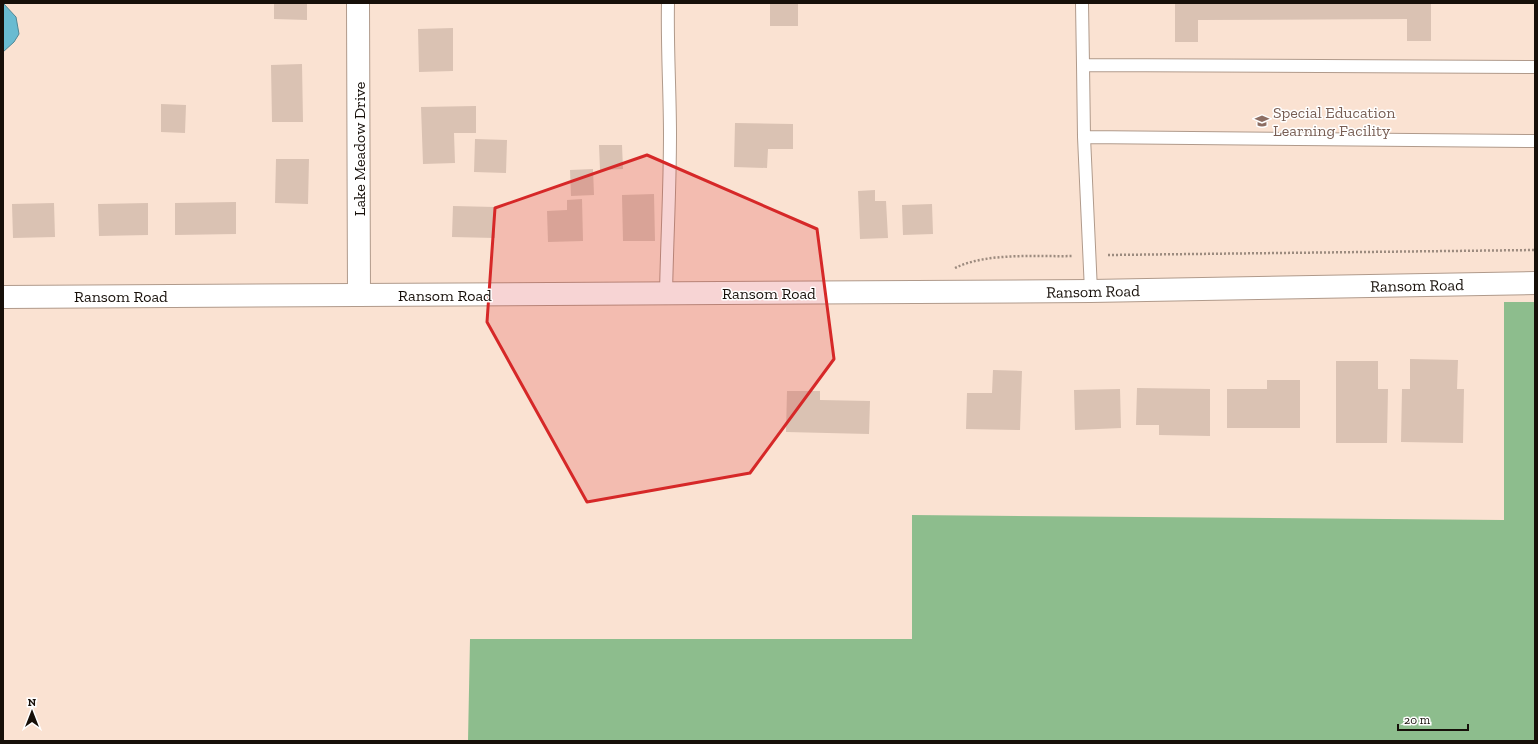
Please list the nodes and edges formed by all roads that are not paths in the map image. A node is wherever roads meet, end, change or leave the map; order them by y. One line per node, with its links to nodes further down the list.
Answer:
1 (358, 3): 11 (main road, Lake Meadow Drive)
2 (668, 3): 10 (lane)
3 (1082, 3): 4 (lane)
4 (1083, 65): 5 (lane); 6 (lane)
5 (1535, 67)
6 (1084, 137): 7 (lane); 9 (lane)
7 (1535, 141)
8 (1535, 283): 9 (main road, Ransom Road)
9 (1091, 291): 10 (main road, Ransom Road)
10 (666, 294): 11 (main road, Ransom Road)
11 (359, 295): 12 (main road, Ransom Road)
12 (3, 297)

